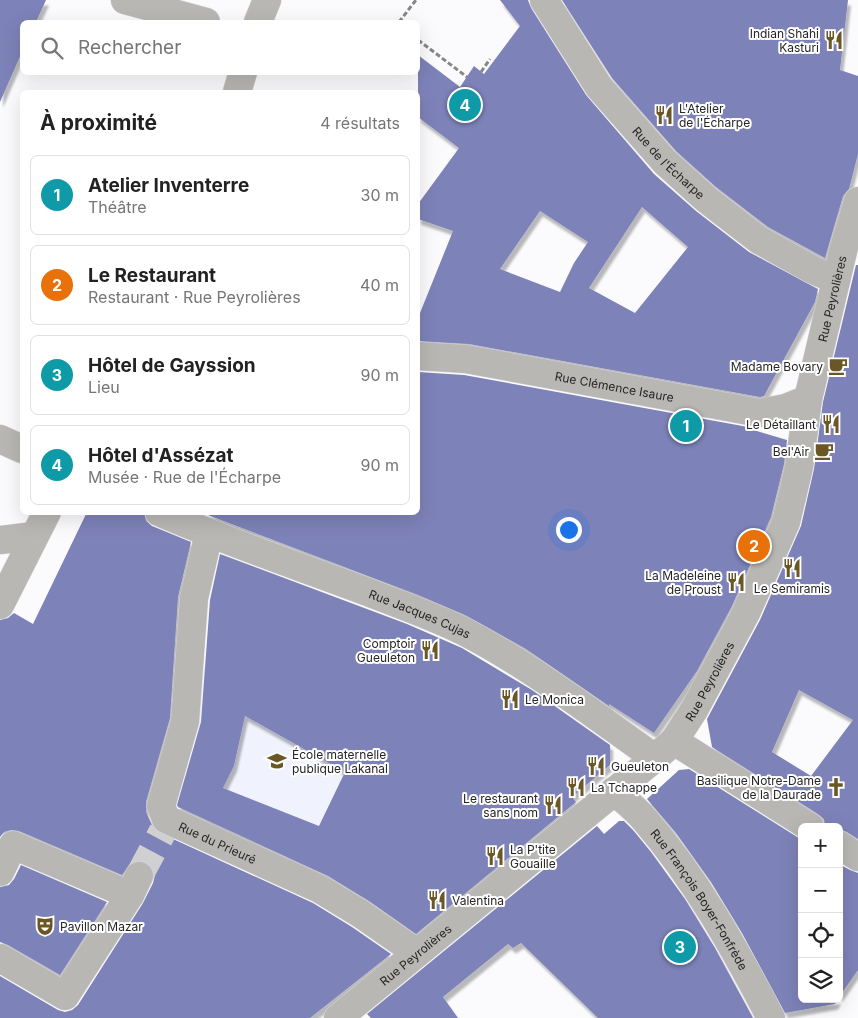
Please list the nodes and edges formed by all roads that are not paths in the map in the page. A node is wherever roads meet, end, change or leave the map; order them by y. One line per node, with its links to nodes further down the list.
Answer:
1 (125, 0): 4 (street)
2 (267, 0): 5 (street)
3 (544, 0): 10 (street, Rue de l'Écharpe)
4 (199, 20)
5 (259, 20)
6 (242, 75): 7 (street)
7 (238, 90)
8 (858, 201): 9 (street, Rue Peyrolières)
9 (851, 249): 10 (street, Rue Peyrolières)
10 (836, 280): 12 (street, Rue Peyrolières)
11 (420, 356): 12 (street, Rue Clémence Isaure)
12 (808, 399): 21 (street, Rue Peyrolières)
13 (0, 439): 14 (street)
14 (20, 448)
15 (45, 515): 18 (street)
16 (165, 515): 17 (street, Rue Jacques Cujas)
17 (208, 534): 21 (street, Rue Jacques Cujas); 27 (street, Rue du Prieuré)
18 (34, 536): 19 (street); 20 (street)
19 (0, 540)
20 (0, 604)
21 (665, 749): 22 (street, Rue Peyrolières); 23 (street, Rue Jacques Cujas)
22 (614, 791): 27 (street, Rue Peyrolières); 30 (street, Rue François Boyer-Fonfrède)
23 (803, 823)
24 (843, 848): 25 (street)
25 (858, 857)
26 (0, 872): 28 (street)
27 (417, 952): 29 (street, Rue Peyrolières)
28 (0, 958)
29 (338, 1018)
30 (771, 1018)

